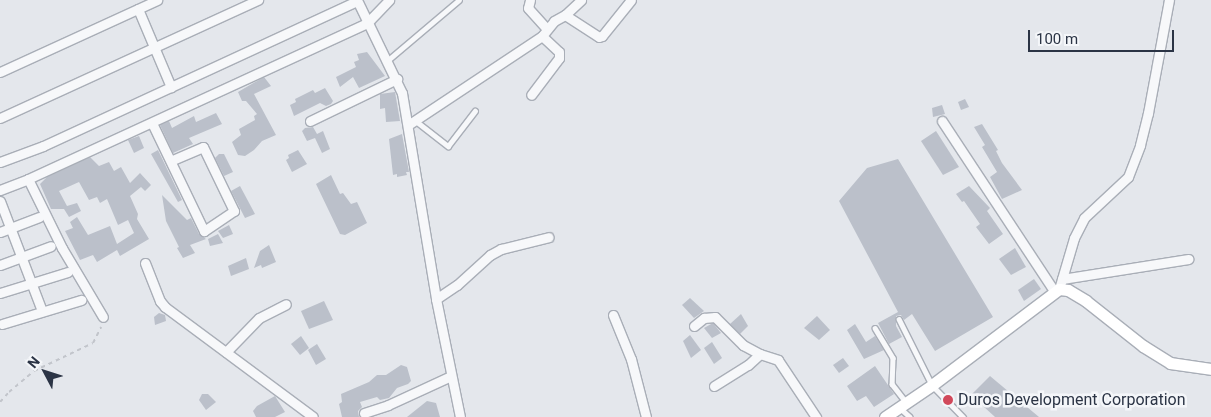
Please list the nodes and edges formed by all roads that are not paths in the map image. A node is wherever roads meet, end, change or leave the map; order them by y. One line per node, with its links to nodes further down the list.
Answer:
1 (157, 0): 10 (street)
2 (258, 0): 14 (street)
3 (357, 0): 12 (street); 18 (street)
4 (389, 0): 12 (street)
5 (459, 0): 15 (lane)
6 (530, 0): 13 (street)
7 (580, 0): 11 (street)
8 (631, 0): 11 (street)
9 (1169, 0): 42 (street)
10 (138, 9): 14 (street); 16 (street)
11 (565, 15): 13 (street)
12 (367, 23): 15 (street); 24 (street)
13 (545, 32): 19 (street); 25 (street)
14 (154, 48): 18 (street); 21 (street)
15 (387, 61): 17 (street)
16 (0, 72)
17 (397, 79): 22 (street); 25 (street)
18 (170, 87): 27 (street)
19 (531, 94)
20 (475, 111): 25 (lane)
21 (0, 118)
22 (310, 121)
23 (942, 121): 42 (street)
24 (152, 123): 26 (street); 28 (street)
25 (412, 123): 44 (street)
26 (172, 160): 26 (street)
27 (0, 162)
28 (28, 179): 29 (street); 49 (street)
29 (0, 190)
30 (0, 201): 32 (street)
31 (39, 217): 32 (street)
32 (10, 228): 33 (street); 36 (street)
33 (0, 232)
34 (549, 237): 44 (street)
35 (51, 246): 36 (street)
36 (22, 257): 39 (street); 41 (street)
37 (1188, 259): 42 (street)
38 (145, 263): 54 (street)
39 (0, 265)
40 (68, 272): 41 (street)
41 (31, 282): 43 (street); 47 (street)
42 (1058, 286): 56 (street); 58 (street)
43 (0, 293)
44 (436, 299): 57 (street)
45 (80, 300): 47 (street)
46 (286, 304): 54 (street)
47 (42, 311): 51 (street)
48 (613, 315): 64 (street)
49 (103, 317)
50 (899, 319): 58 (lane)
51 (2, 324)
52 (694, 326): 55 (street)
53 (875, 328): 60 (lane)
54 (226, 352): 62 (street)
55 (760, 354): 59 (street); 65 (street)
56 (1211, 369)
57 (451, 376): 61 (street); 63 (street)
58 (932, 385): 60 (street); 68 (lane)
59 (714, 386)
60 (903, 406): 66 (street); 67 (lane)
61 (364, 413)
62 (312, 417)
63 (460, 417)
64 (646, 417)
65 (816, 417)
66 (885, 417)
67 (910, 417)
68 (963, 417)

